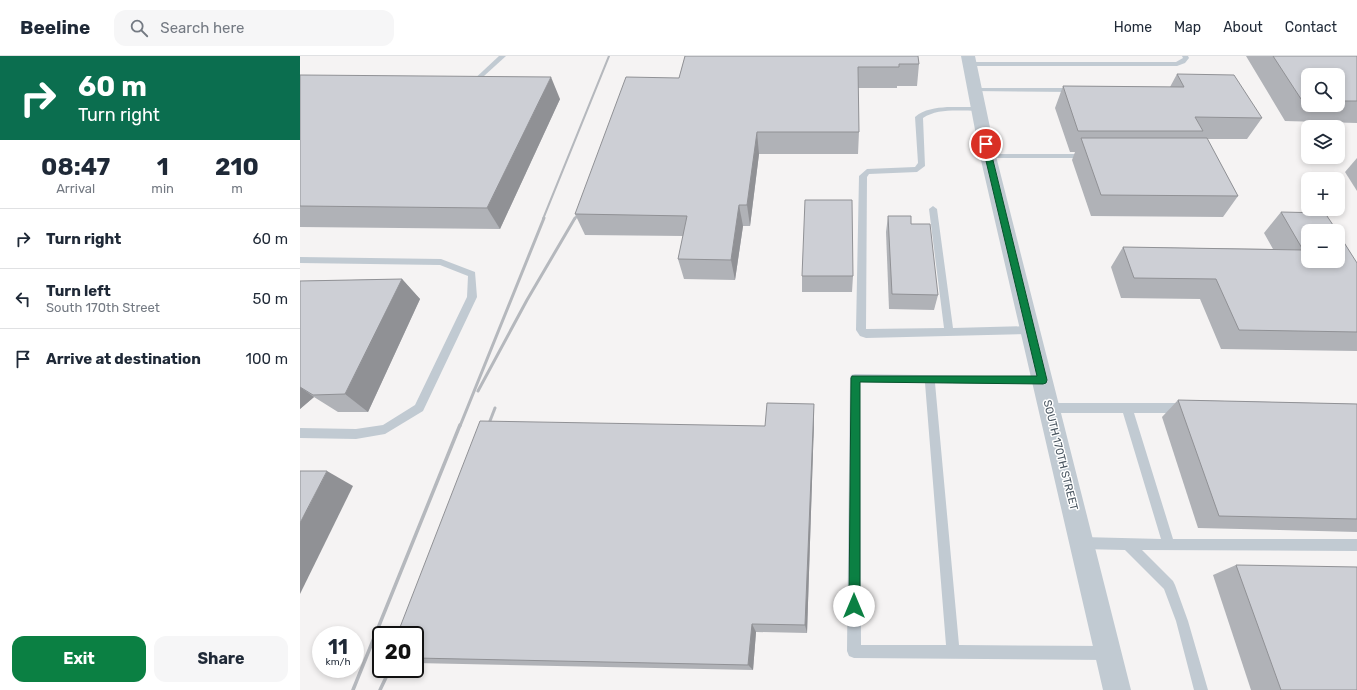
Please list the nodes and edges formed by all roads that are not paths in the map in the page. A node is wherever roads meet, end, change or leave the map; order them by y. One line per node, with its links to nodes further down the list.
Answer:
1 (503, 56): 4 (lane)
2 (1185, 56): 3 (lane)
3 (968, 60): 6 (street, SOUTH 170TH STREET)
4 (466, 89)
5 (1085, 90): 6 (lane)
6 (976, 99): 7 (street, SOUTH 170TH STREET); 12 (lane)
7 (988, 156): 8 (lane); 11 (street, SOUTH 170TH STREET)
8 (1098, 156)
9 (933, 209): 12 (lane)
10 (300, 260): 18 (lane)
11 (1031, 330): 12 (lane); 14 (street, SOUTH 170TH STREET)
12 (949, 332)
13 (930, 380): 14 (lane); 23 (lane); 23 (lane)
14 (1043, 380): 15 (street, SOUTH 170TH STREET)
15 (1050, 408): 16 (lane); 19 (street, SOUTH 170TH STREET)
16 (1127, 408): 17 (lane); 21 (lane)
17 (1197, 408)
18 (300, 433)
19 (1082, 543): 20 (lane); 24 (street, SOUTH 170TH STREET)
20 (1128, 545): 21 (lane); 26 (lane)
21 (1170, 545): 22 (lane)
22 (1357, 545)
23 (953, 652): 24 (lane)
24 (1109, 653): 25 (street, SOUTH 170TH STREET)
25 (1117, 690)
26 (1201, 690)

